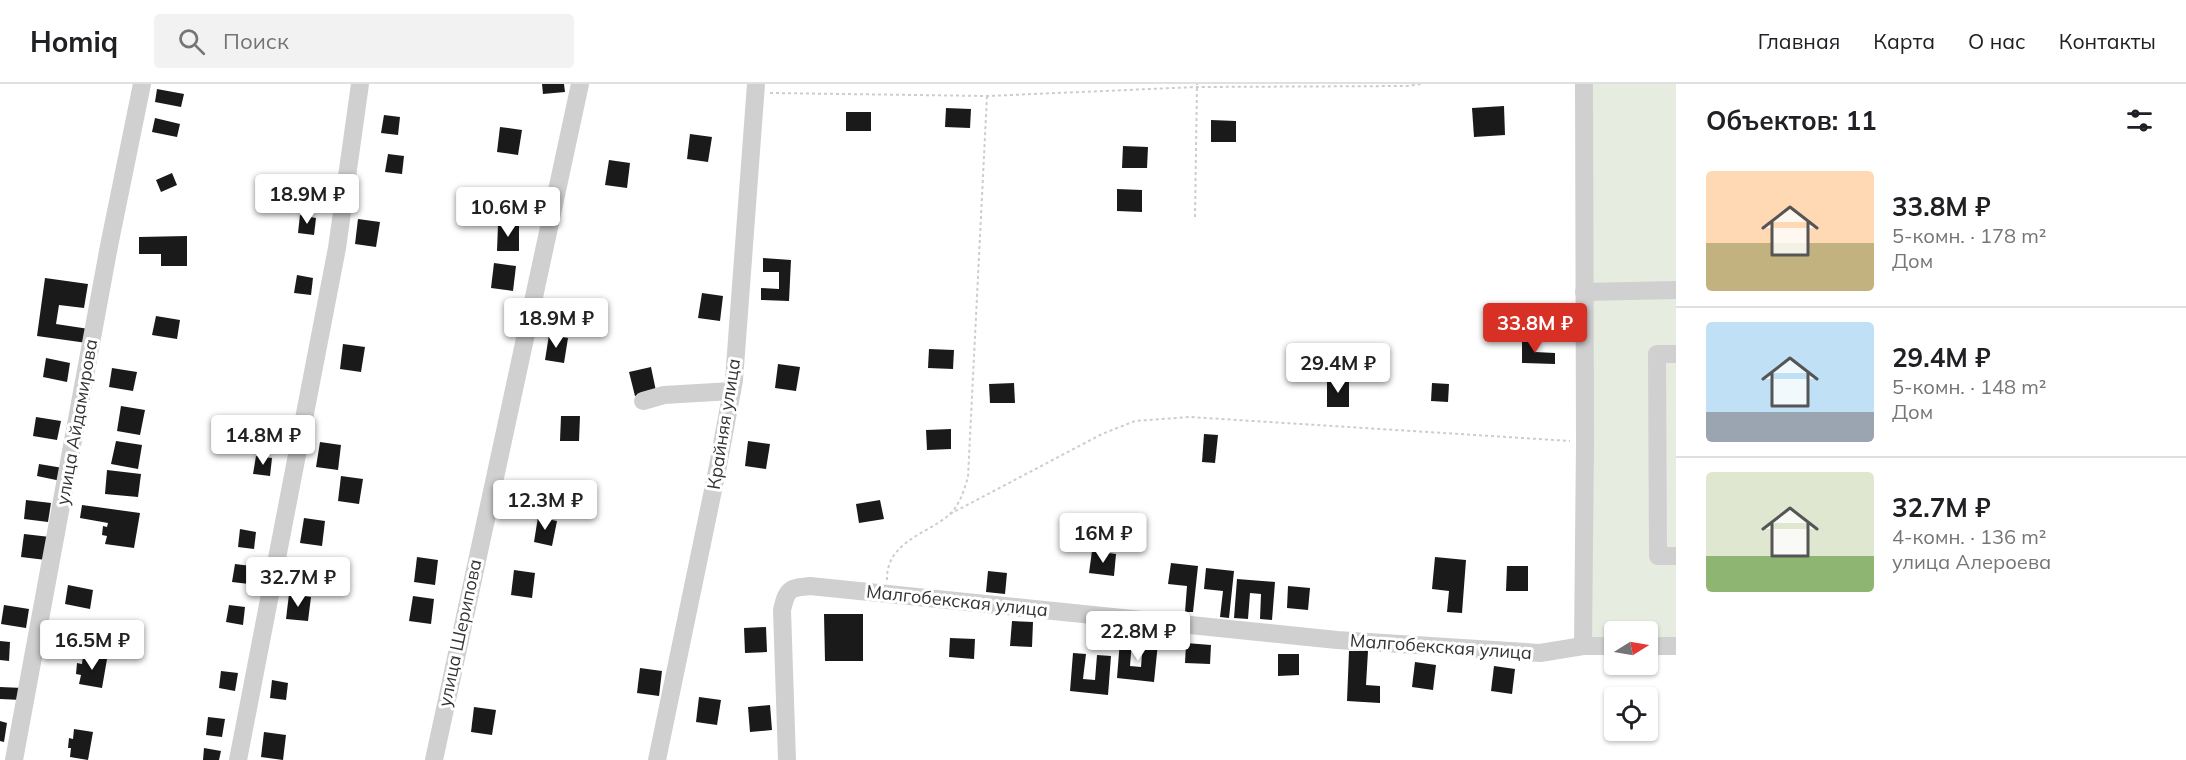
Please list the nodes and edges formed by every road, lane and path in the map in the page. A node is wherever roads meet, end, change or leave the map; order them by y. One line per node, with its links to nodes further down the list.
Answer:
1 (142, 84): 24 (street, улица Айдамирова)
2 (360, 84): 25 (street)
3 (580, 84): 26 (street, улица Шерипова)
4 (1421, 84): 6 (path)
5 (1584, 84): 12 (street)
6 (1407, 85): 7 (path)
7 (1197, 86): 9 (path); 10 (path)
8 (756, 89): 9 (path); 14 (street, Крайняя улица)
9 (987, 96): 17 (path)
10 (1195, 217)
11 (1676, 290): 12 (street)
12 (1584, 292): 16 (street)
13 (1676, 354): 18 (street)
14 (732, 391): 15 (street); 27 (street, Крайняя улица)
15 (643, 401)
16 (1585, 442): 17 (path); 20 (street)
17 (950, 514): 19 (path)
18 (1676, 556)
19 (888, 594): 20 (street, Малгобекская улица); 28 (street, Малгобекская улица)
20 (1583, 646): 21 (street, Малгобекская улица)
21 (1604, 646)
22 (1658, 646): 23 (street)
23 (1676, 646)
24 (14, 760)
25 (238, 760)
26 (434, 760)
27 (657, 760)
28 (787, 760)

